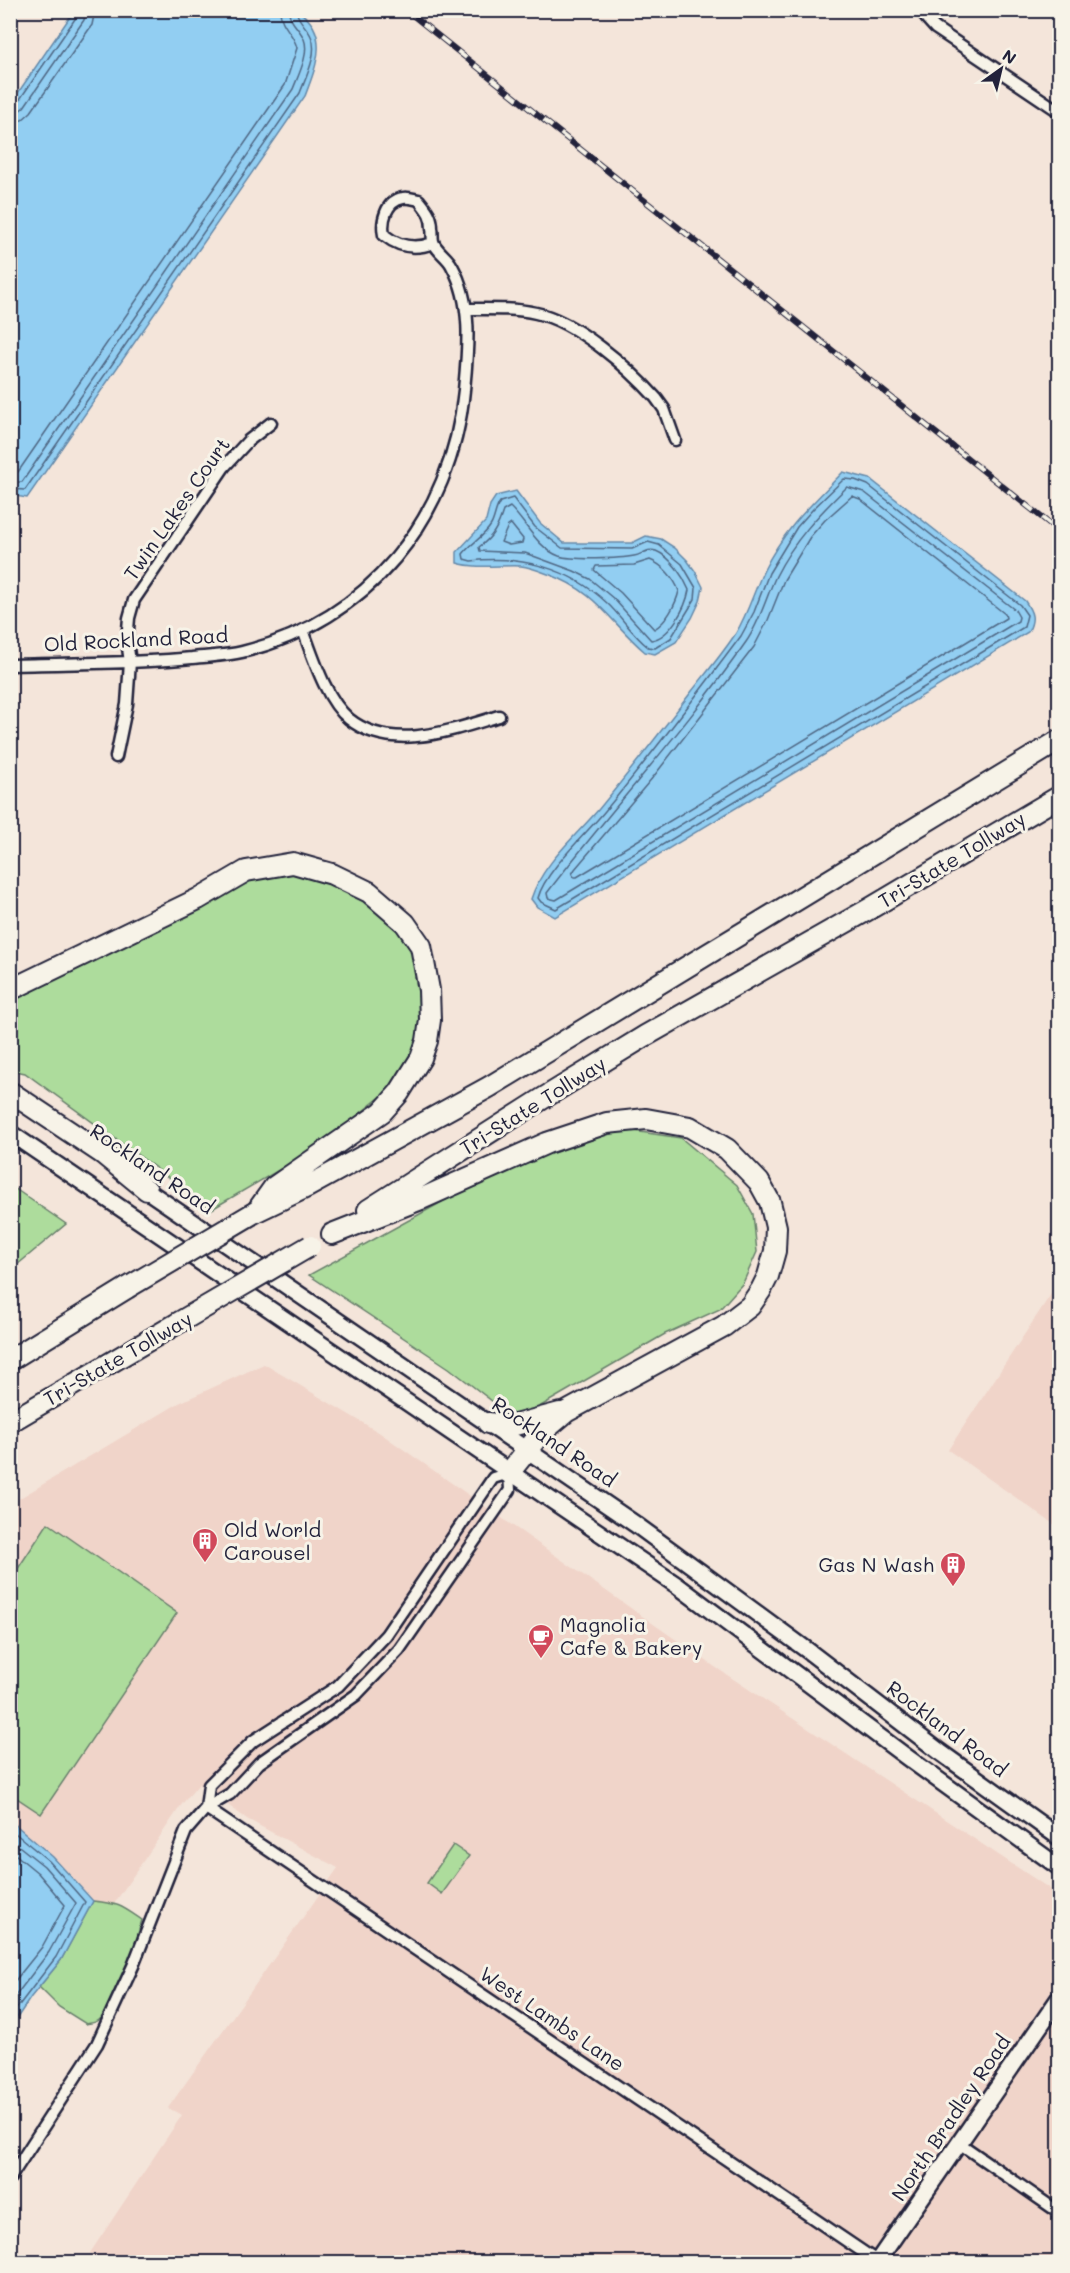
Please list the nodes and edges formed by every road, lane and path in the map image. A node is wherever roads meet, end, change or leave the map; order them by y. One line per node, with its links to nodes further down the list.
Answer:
1 (925, 10): 2 (street)
2 (1059, 112)
3 (433, 243): 3 (street); 4 (street, Old Rockland Road)
4 (466, 309): 6 (street); 7 (street, Old Rockland Road)
5 (271, 423): 8 (street, Twin Lakes Court)
6 (675, 440)
7 (303, 630): 8 (street, Old Rockland Road); 10 (street)
8 (130, 662): 9 (street, Old Rockland Road); 12 (street, Twin Lakes Court)
9 (10, 665)
10 (499, 716)
11 (1059, 740): 19 (highway, Tri-State Tollway)
12 (116, 757)
13 (1059, 796): 20 (highway, Tri-State Tollway)
14 (10, 990): 19 (highway)
15 (10, 1092): 18 (highway)
16 (10, 1101): 18 (main road, Rockland Road)
17 (10, 1133): 26 (main road)
18 (147, 1190): 24 (main road, Rockland Road)
19 (257, 1211): 21 (highway, Tri-State Tollway, bridge)
20 (332, 1234): 22 (highway); 23 (highway, Tri-State Tollway, bridge)
21 (10, 1360)
22 (566, 1412): 24 (highway); 25 (highway)
23 (10, 1422)
24 (488, 1422): 25 (main road, Rockland Road)
25 (528, 1449): 26 (highway); 34 (main road, Rockland Road)
26 (509, 1473): 27 (street); 28 (street); 35 (main road)
27 (431, 1569): 28 (street); 29 (street)
28 (447, 1581): 30 (street)
29 (379, 1643): 30 (street); 31 (street)
30 (394, 1655): 32 (street)
31 (321, 1697): 32 (street); 33 (street)
32 (332, 1711): 33 (street)
33 (206, 1808): 38 (street); 40 (street, West Lambs Lane)
34 (1059, 1838)
35 (1059, 1868)
36 (1059, 1997): 37 (main road, North Bradley Road)
37 (959, 2144): 39 (street); 40 (main road, North Bradley Road)
38 (10, 2178)
39 (1059, 2213)
40 (878, 2262)

